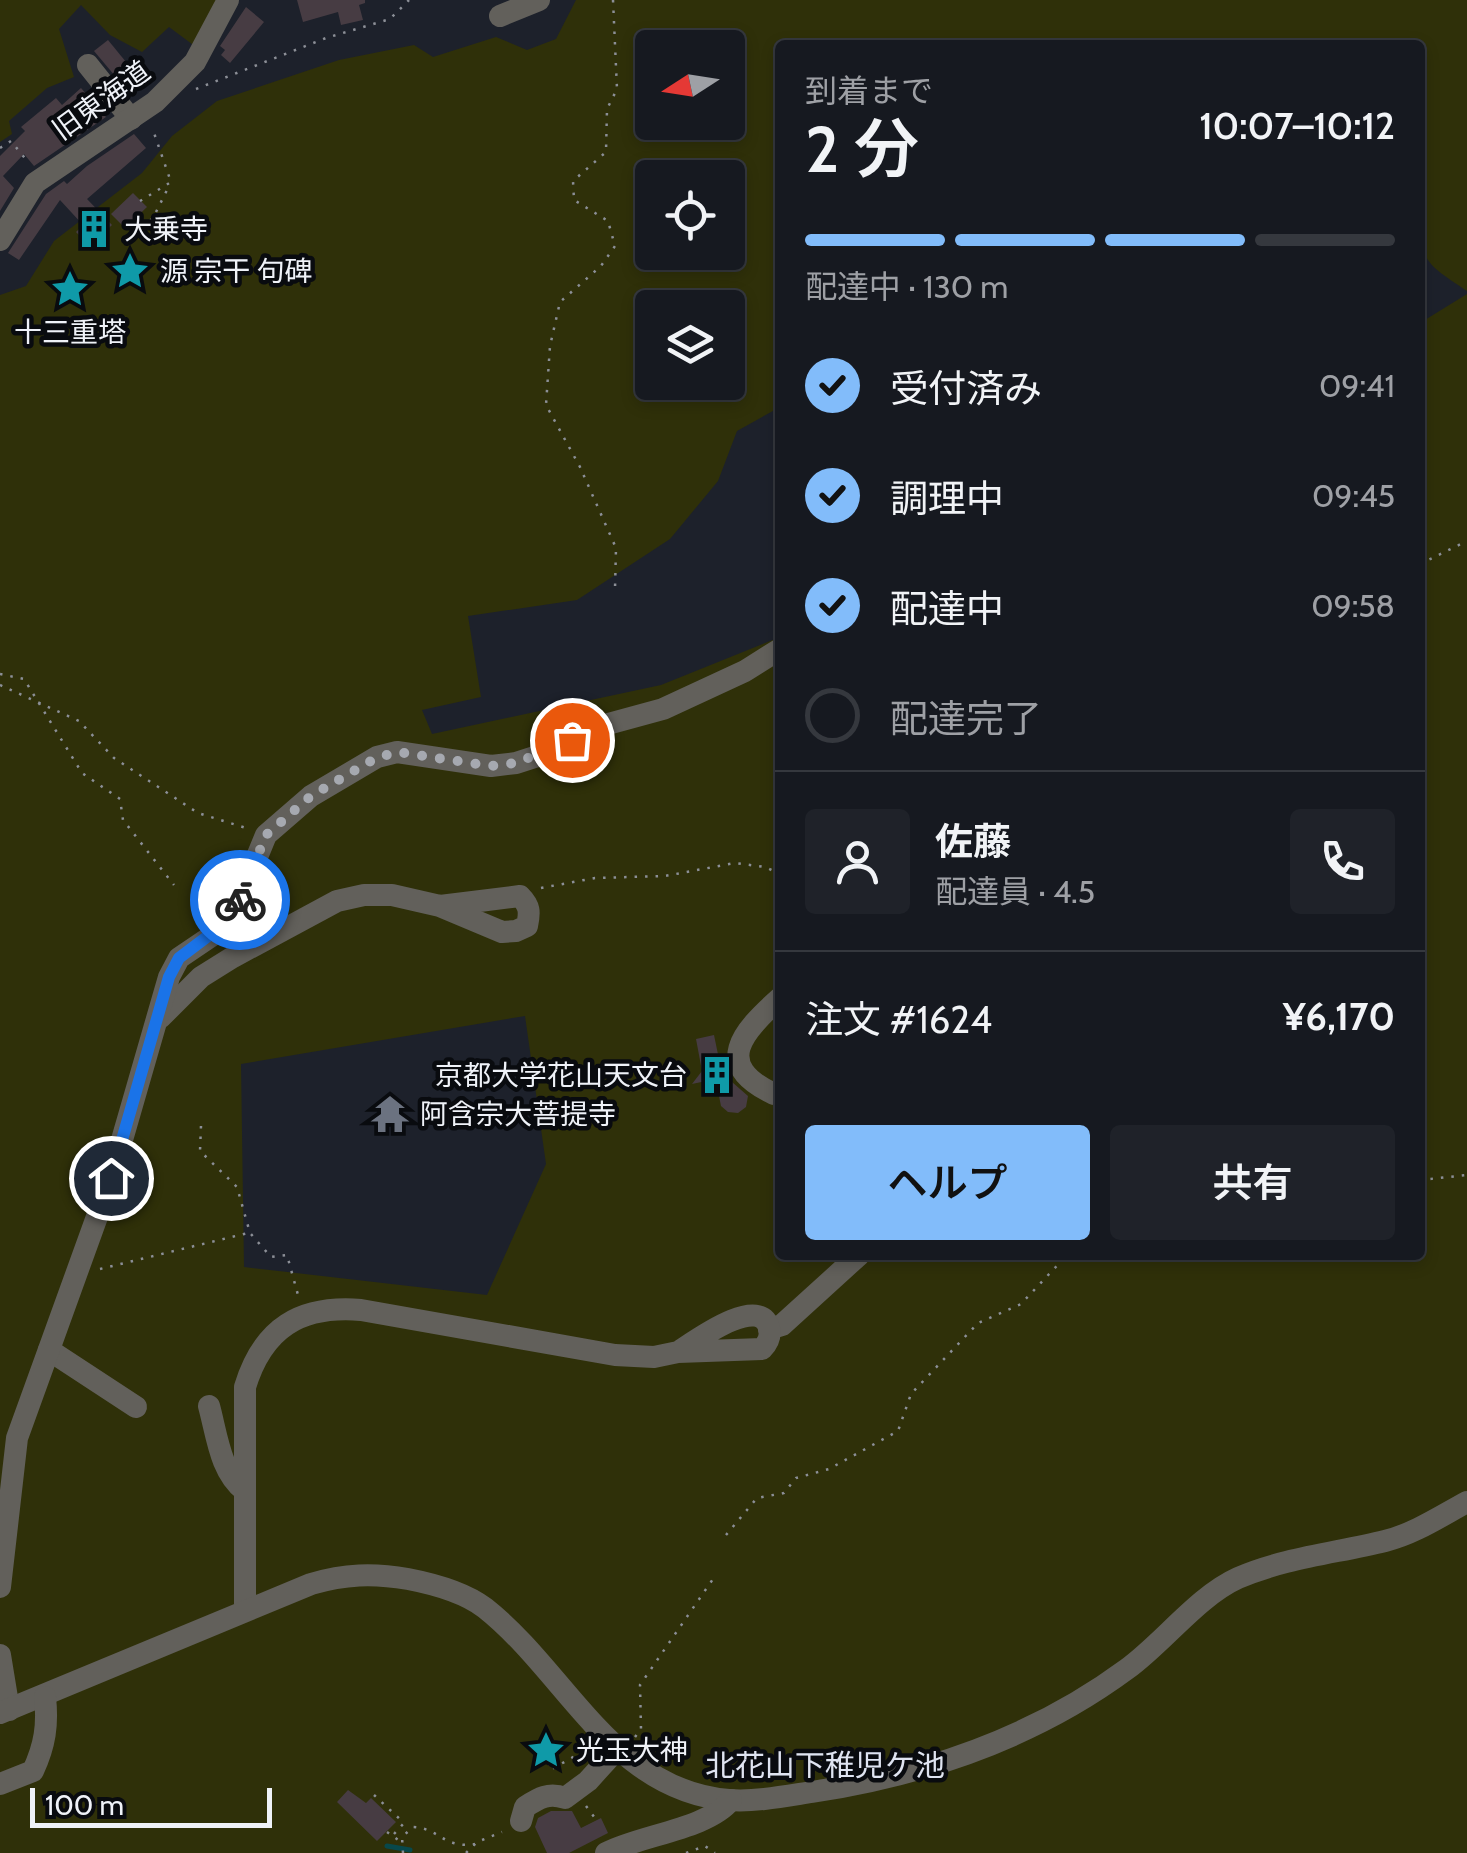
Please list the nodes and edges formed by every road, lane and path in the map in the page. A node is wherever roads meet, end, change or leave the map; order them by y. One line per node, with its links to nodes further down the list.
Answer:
1 (228, 0): 8 (street, 旧東海道)
2 (410, 0): 7 (path)
3 (539, 0): 5 (street)
4 (613, 0): 17 (path)
5 (500, 16)
6 (88, 65): 8 (street)
7 (196, 89)
8 (136, 115): 10 (street, 旧東海道); 11 (path)
9 (0, 148): 10 (path)
10 (42, 179): 14 (street, 旧東海道)
11 (171, 182): 12 (path); 13 (path)
12 (140, 201)
13 (135, 235)
14 (0, 240)
15 (1467, 542): 16 (path)
16 (1425, 562)
17 (615, 589)
18 (775, 652): 22 (street)
19 (0, 674): 21 (path)
20 (0, 685): 21 (path)
21 (38, 702): 22 (path); 24 (path)
22 (266, 835): 30 (street)
23 (775, 872): 25 (path)
24 (174, 885)
25 (530, 891)
26 (500, 897): 27 (street); 28 (street); 28 (street)
27 (440, 906): 28 (street); 30 (street)
28 (502, 932)
29 (775, 1003): 31 (street)
30 (158, 1019): 38 (street)
31 (774, 1094)
32 (200, 1126): 35 (path)
33 (1467, 1175): 34 (path)
34 (1425, 1179)
35 (250, 1232): 38 (path); 39 (path)
36 (854, 1260): 39 (street)
37 (1063, 1260): 45 (path)
38 (76, 1275): 40 (street)
39 (304, 1316): 43 (street)
40 (49, 1350): 42 (street); 47 (street)
41 (208, 1406): 43 (street)
42 (136, 1407)
43 (245, 1490): 48 (street)
44 (1467, 1502): 58 (street)
45 (726, 1535)
46 (713, 1579): 52 (path)
47 (0, 1587)
48 (245, 1609): 50 (street); 54 (street)
49 (0, 1656): 51 (street)
50 (45, 1696): 51 (street); 56 (street)
51 (4, 1711)
52 (640, 1719)
53 (547, 1742): 55 (path)
54 (617, 1749): 58 (street); 60 (street)
55 (580, 1756)
56 (0, 1784)
57 (374, 1795): 59 (path)
58 (731, 1800): 66 (street)
59 (409, 1824): 62 (path); 63 (path); 64 (path)
60 (514, 1825): 63 (path)
61 (386, 1832): 62 (path)
62 (394, 1834): 64 (path)
63 (475, 1844): 65 (path)
64 (402, 1849)
65 (466, 1853)
66 (606, 1853)
67 (686, 1853): 68 (path)
68 (715, 1853)

